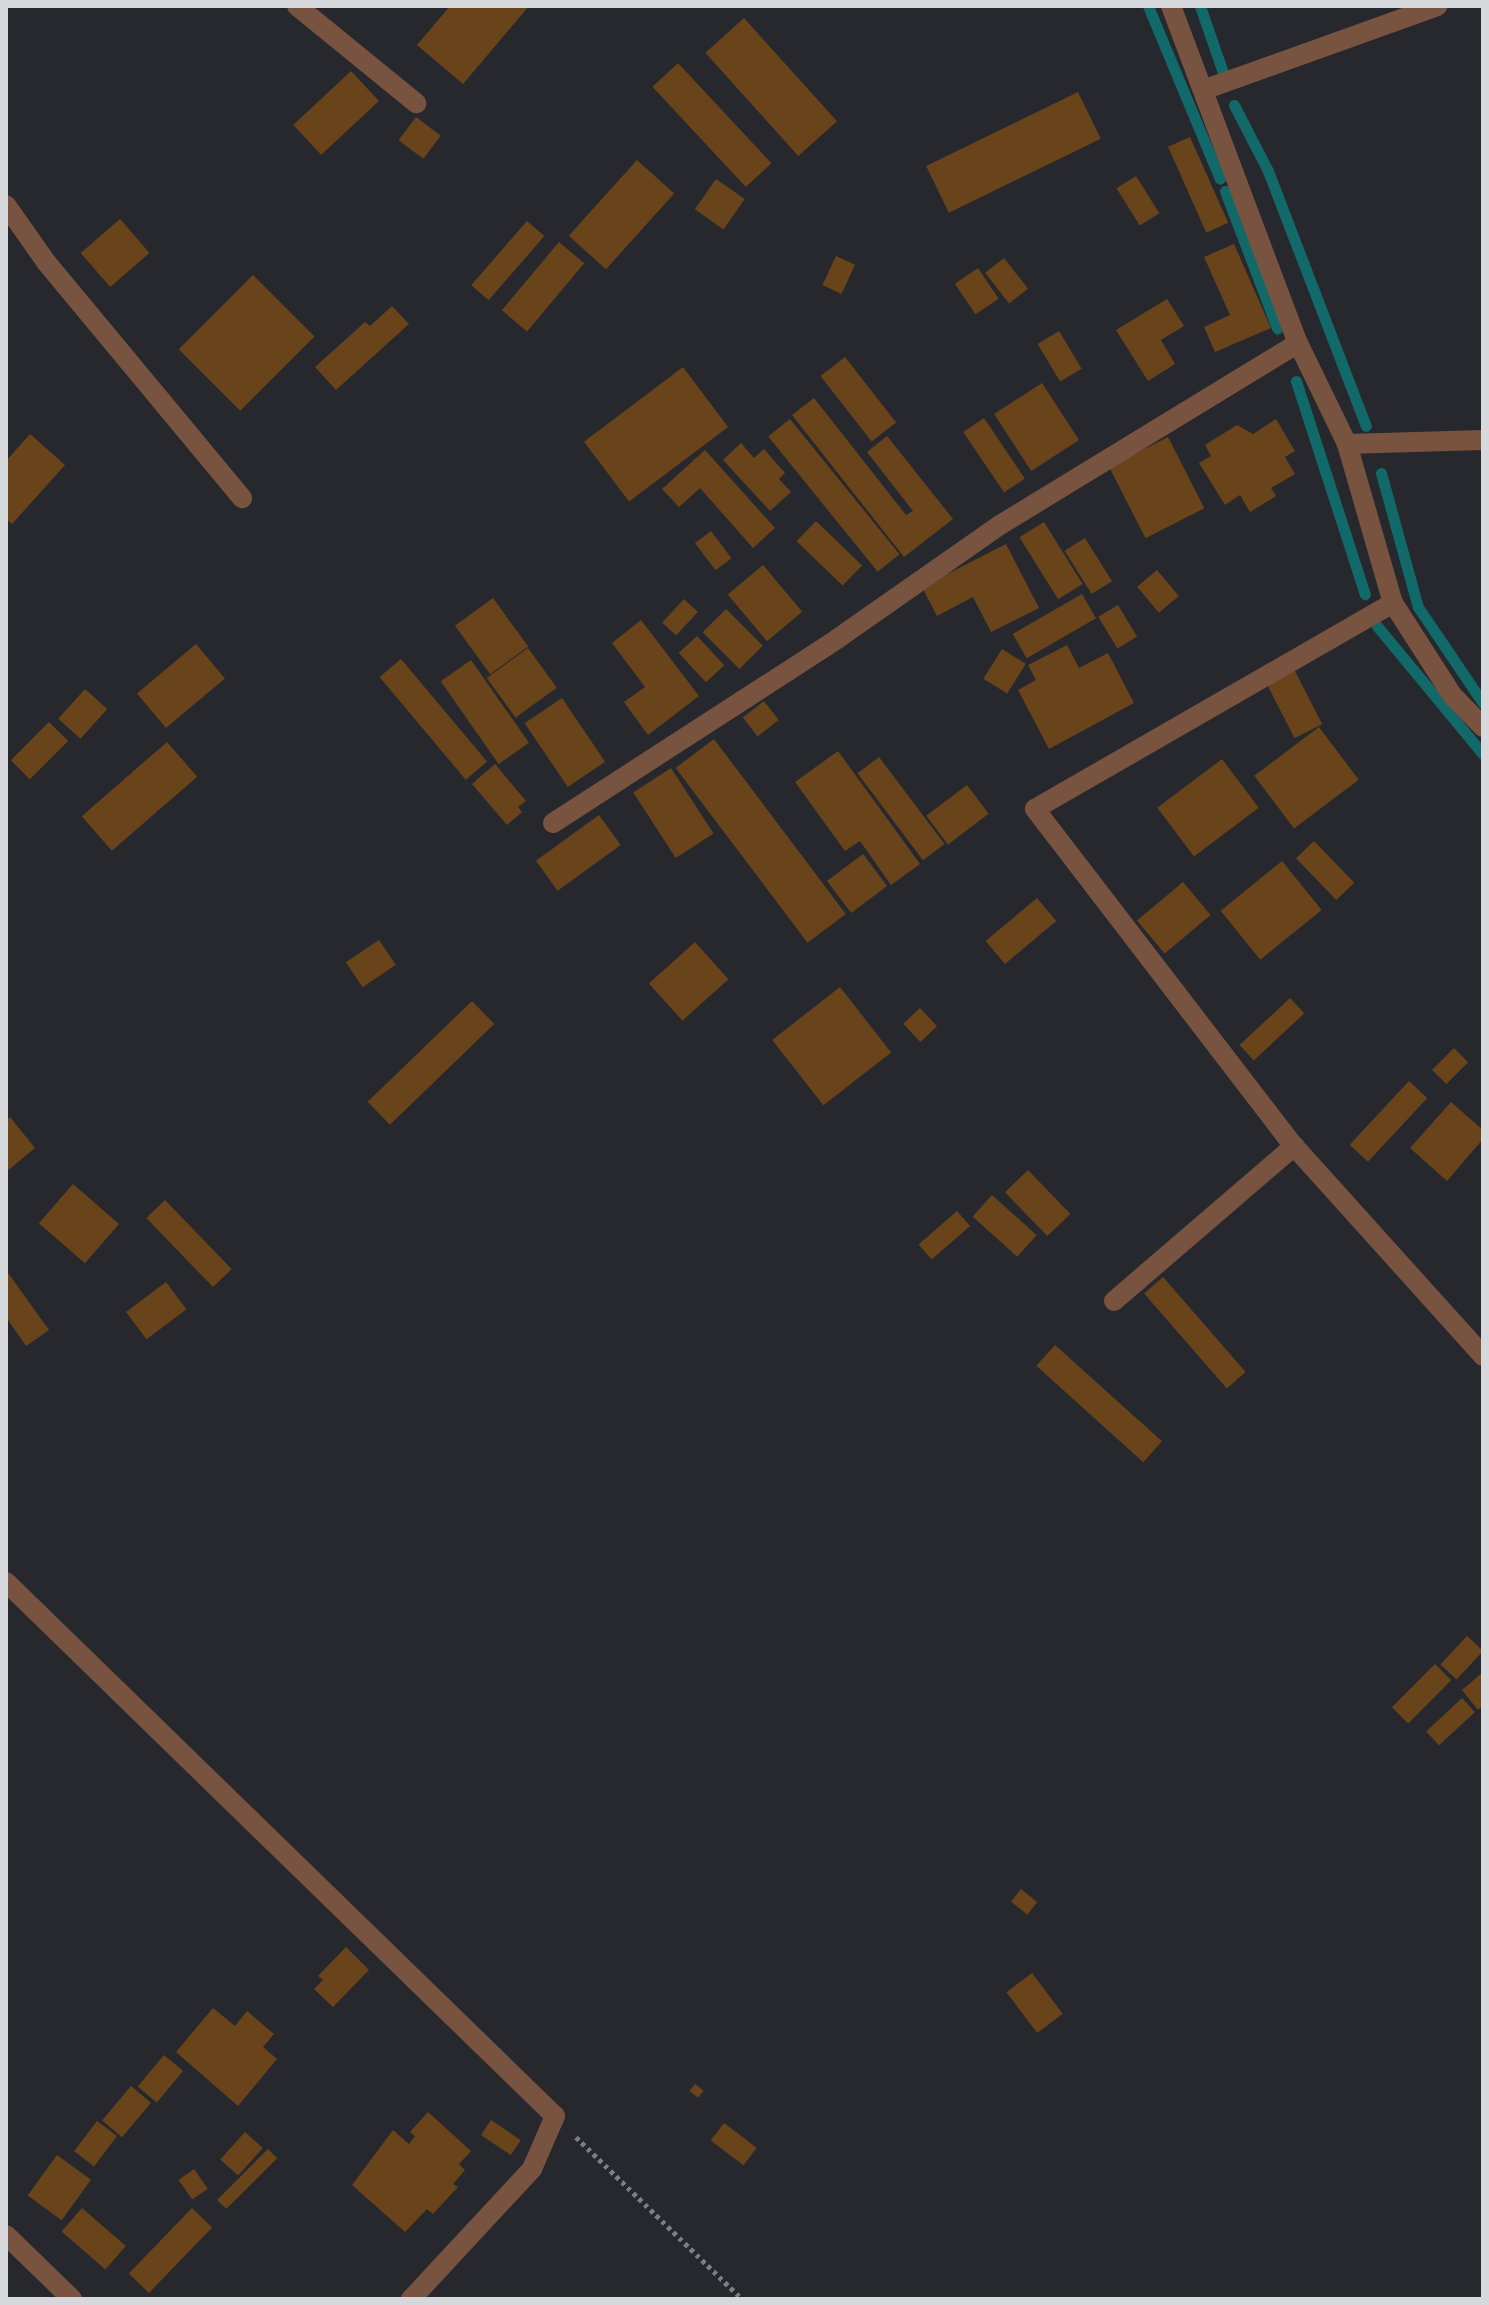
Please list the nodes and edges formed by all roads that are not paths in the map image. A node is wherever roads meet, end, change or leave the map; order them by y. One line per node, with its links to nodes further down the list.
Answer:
1 (297, 6): 5 (street)
2 (1171, 6): 4 (street)
3 (1437, 6): 4 (street)
4 (1203, 90): 7 (street)
5 (416, 103)
6 (6, 205): 10 (street)
7 (1298, 343): 9 (street); 13 (street)
8 (1483, 440): 9 (street)
9 (1347, 444): 11 (street)
10 (242, 498)
11 (1393, 603): 12 (street); 14 (street)
12 (1483, 727)
13 (553, 823)
14 (1294, 1146): 15 (street); 16 (street)
15 (1114, 1301)
16 (1483, 1356)
17 (6, 1582): 20 (street)
18 (6, 2235): 19 (street)
19 (72, 2299)
20 (411, 2299)

